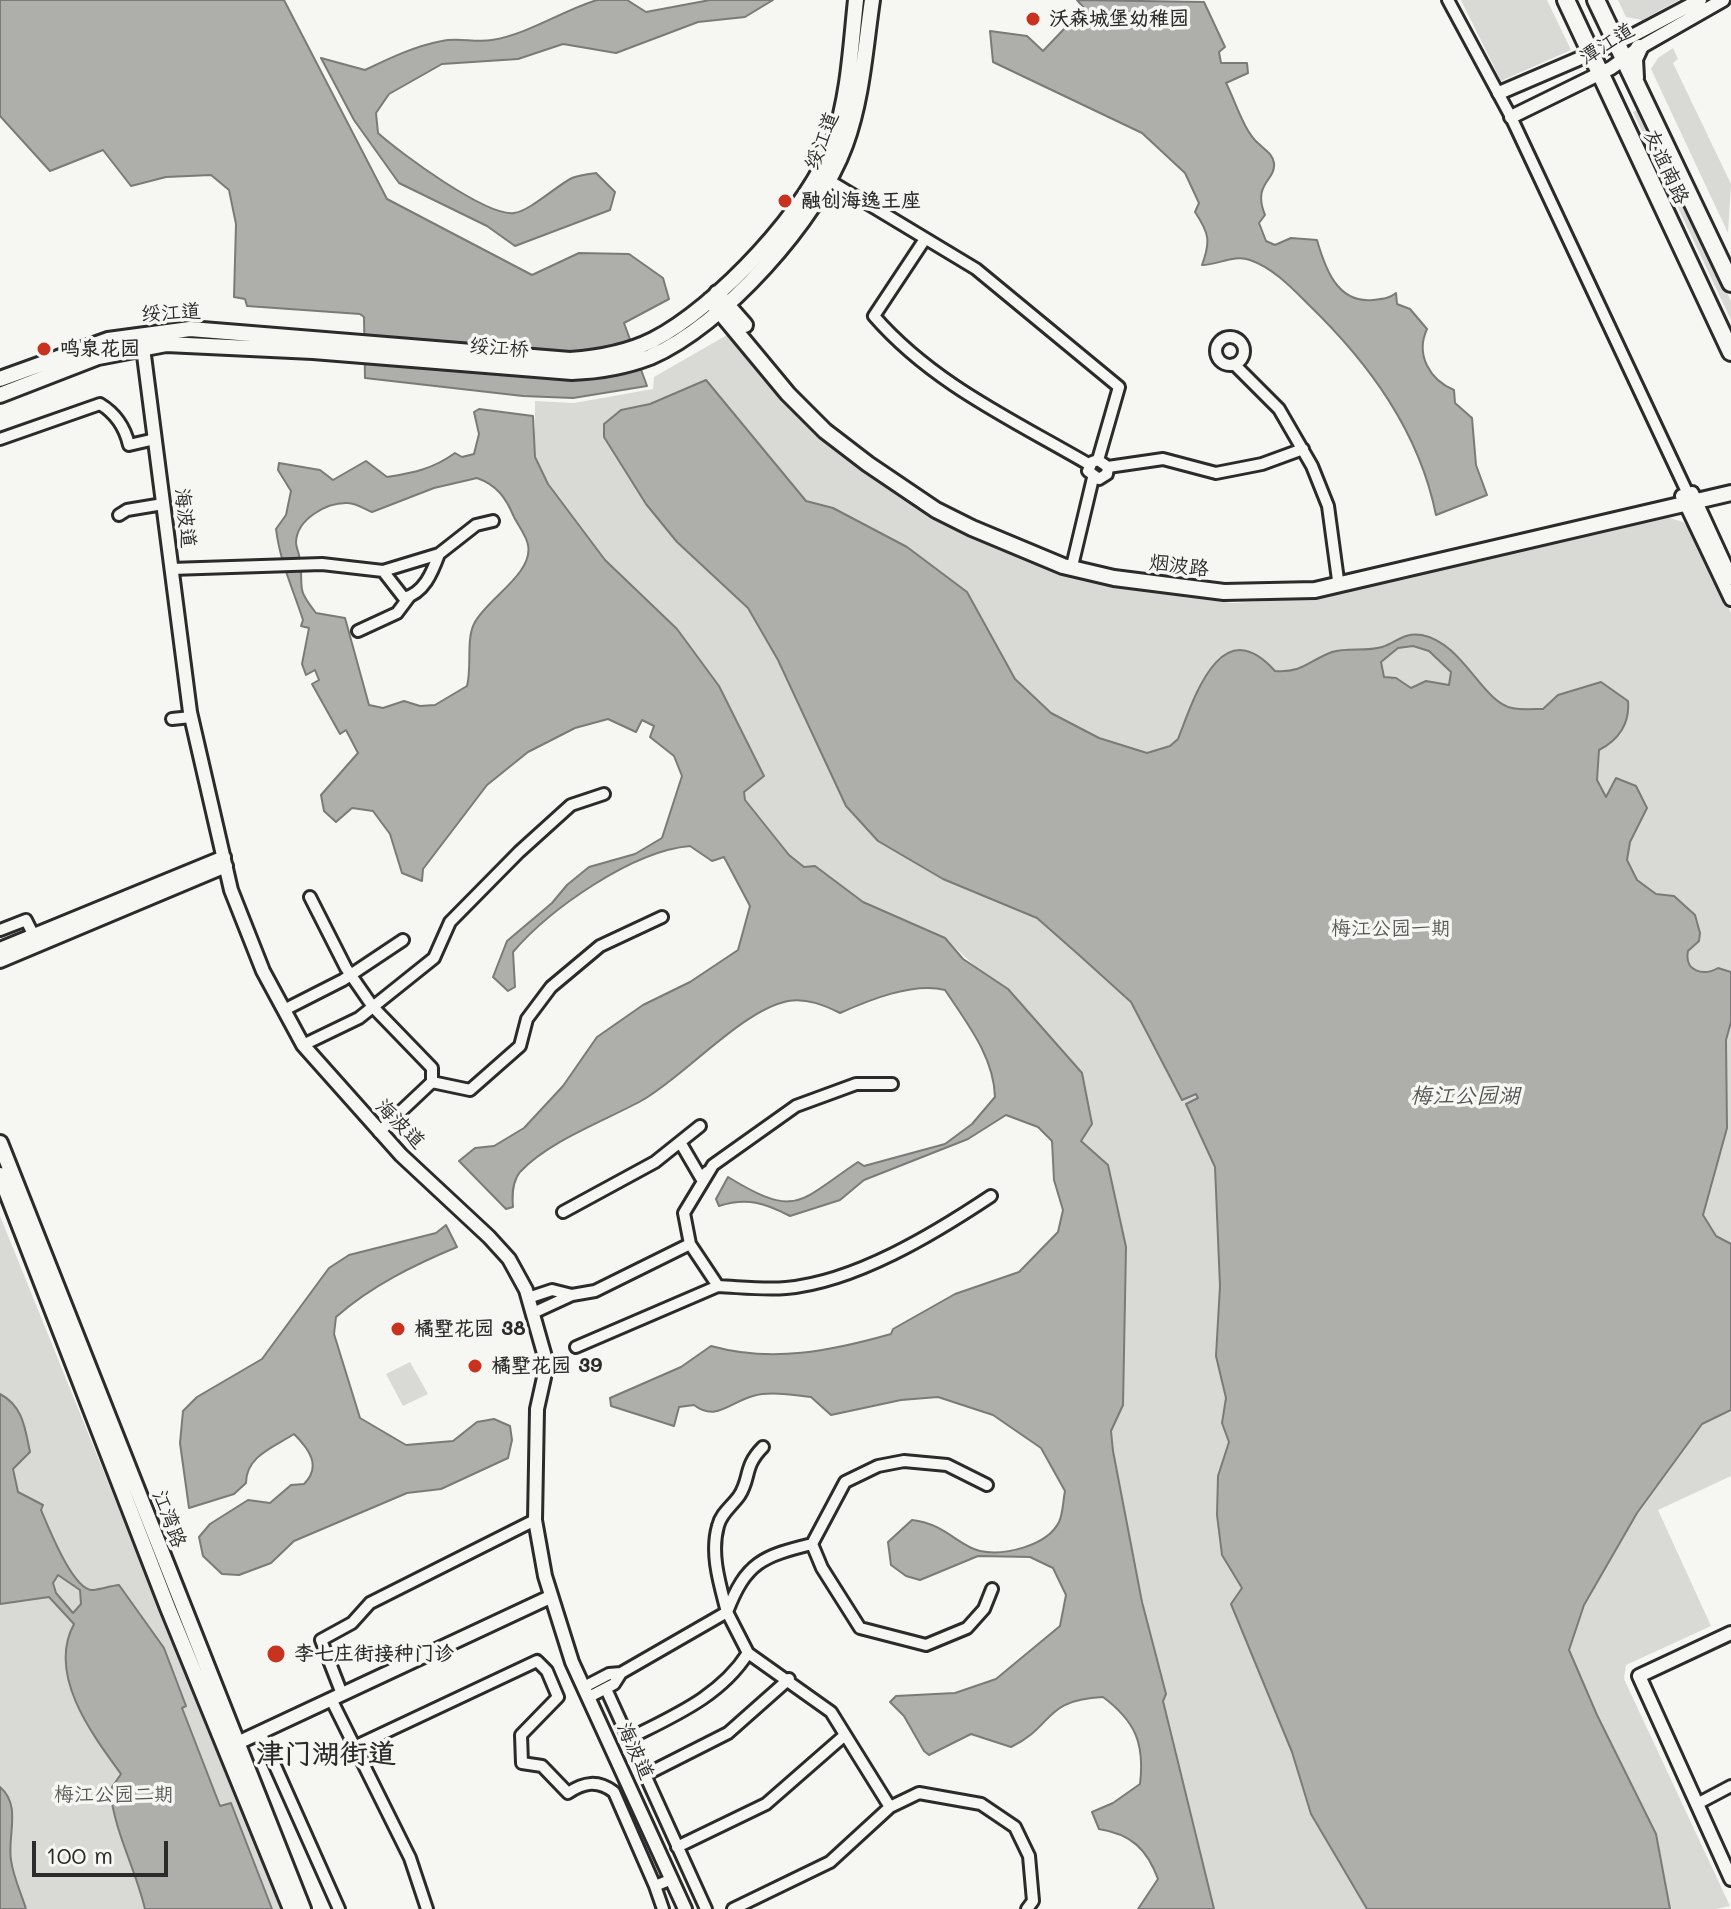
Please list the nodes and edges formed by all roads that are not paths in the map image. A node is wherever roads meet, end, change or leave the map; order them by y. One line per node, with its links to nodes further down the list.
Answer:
1 (856, 0): 15 (main road, 绥江道)
2 (872, 0): 12 (main road, 绥江道)
3 (1448, 0): 10 (street)
4 (1566, 0): 8 (main road, 友谊南路)
5 (1596, 0): 9 (main road, 友谊南路)
6 (1700, 0): 9 (street, 潭江道)
7 (1723, 0): 9 (street, 潭江道)
8 (1590, 53): 9 (main road, 友谊南路); 9 (street, 潭江道); 10 (street, 潭江道)
9 (1620, 54): 11 (street, 潭江道); 14 (main road, 友谊南路); 19 (main road, 友谊南路)
10 (1499, 93): 11 (street)
11 (1511, 117): 31 (street)
12 (830, 181): 13 (street); 15 (main road, 绥江道)
13 (925, 239): 26 (street); 26 (street)
14 (1731, 283)
15 (718, 302): 18 (main road, 绥江道); 31 (main road, 烟波路); 36 (main road, 烟波路)
16 (142, 340): 17 (main road, 绥江道); 21 (main road, 绥江道); 22 (main road, 绥江道); 24 (street, 海波道)
17 (351, 348): 18 (main road, 绥江桥)
18 (641, 352)
19 (1731, 352)
20 (1234, 364): 25 (street)
21 (0, 379)
22 (0, 395)
23 (0, 439): 24 (street)
24 (155, 439): 32 (street, 海波道)
25 (1303, 449): 27 (street); 40 (street)
26 (1094, 462): 27 (street); 28 (street)
27 (1108, 467): 28 (street)
28 (1093, 478): 36 (street)
29 (1731, 484): 31 (main road, 烟波路)
30 (1731, 493): 31 (main road, 烟波路)
31 (1689, 497): 39 (street); 40 (main road, 烟波路); 42 (street)
32 (163, 504): 33 (street); 37 (street, 海波道)
33 (119, 515)
34 (493, 521): 35 (street)
35 (439, 554): 38 (street); 41 (street)
36 (1073, 562): 40 (main road, 烟波路)
37 (171, 569): 38 (street); 44 (street, 海波道)
38 (383, 571): 41 (street)
39 (1731, 578)
40 (1338, 580)
41 (409, 597): 43 (street)
42 (1731, 599)
43 (358, 631)
44 (191, 717): 45 (street); 47 (street, 海波道)
45 (172, 719)
46 (604, 794): 56 (street)
47 (225, 861): 51 (street); 57 (street, 海波道)
48 (310, 897): 55 (street)
49 (662, 917): 59 (street)
50 (0, 930): 51 (street)
51 (36, 940): 53 (street); 54 (street)
52 (403, 940): 55 (street)
53 (0, 949)
54 (0, 961)
55 (351, 976): 56 (street); 57 (street)
56 (373, 1007): 58 (street); 59 (street)
57 (284, 1010): 58 (street, 海波道)
58 (303, 1045): 62 (street, 海波道)
59 (432, 1082): 62 (street)
60 (892, 1084): 65 (street)
61 (700, 1126): 63 (street)
62 (379, 1132): 72 (street, 海波道)
63 (680, 1142): 65 (street); 68 (street)
64 (0, 1143): 92 (main road, 江湾路)
65 (713, 1165): 69 (street)
66 (0, 1175): 92 (main road, 江湾路)
67 (991, 1196): 70 (street)
68 (563, 1212)
69 (690, 1244): 70 (street); 71 (street)
70 (718, 1286): 74 (street)
71 (572, 1295): 72 (street); 73 (street)
72 (528, 1298): 73 (street, 海波道)
73 (533, 1313): 77 (street, 海波道)
74 (576, 1347)
75 (763, 1447): 81 (street)
76 (987, 1485): 78 (street)
77 (535, 1520): 80 (street, 海波道); 88 (street)
78 (812, 1544): 79 (street); 81 (street)
79 (992, 1589)
80 (550, 1597): 87 (street, 海波道); 88 (street)
81 (727, 1612): 83 (street); 84 (street)
82 (1731, 1633): 96 (street)
83 (748, 1653): 85 (street); 91 (street)
84 (621, 1673): 86 (street); 87 (street)
85 (789, 1679): 90 (street); 94 (street)
86 (606, 1689): 87 (street); 91 (street)
87 (586, 1692): 99 (street, 海波道)
88 (336, 1697): 89 (street); 93 (street)
89 (260, 1732): 92 (street); 105 (street)
90 (845, 1735): 97 (street); 98 (street)
91 (628, 1739): 94 (street)
92 (231, 1746): 103 (main road, 江湾路); 104 (main road, 江湾路)
93 (354, 1747): 101 (street); 106 (street)
94 (645, 1775): 98 (street)
95 (1731, 1786): 96 (street)
96 (1697, 1804): 100 (street)
97 (890, 1807): 102 (street); 111 (street)
98 (677, 1847): 109 (street)
99 (672, 1879): 101 (street); 108 (street, 海波道)
100 (1731, 1879)
101 (655, 1886): 107 (street)
102 (756, 1904): 110 (street)
103 (291, 1909)
104 (303, 1909)
105 (339, 1909)
106 (427, 1909)
107 (663, 1909)
108 (685, 1909)
109 (706, 1909)
110 (733, 1909)
111 (1027, 1909)

